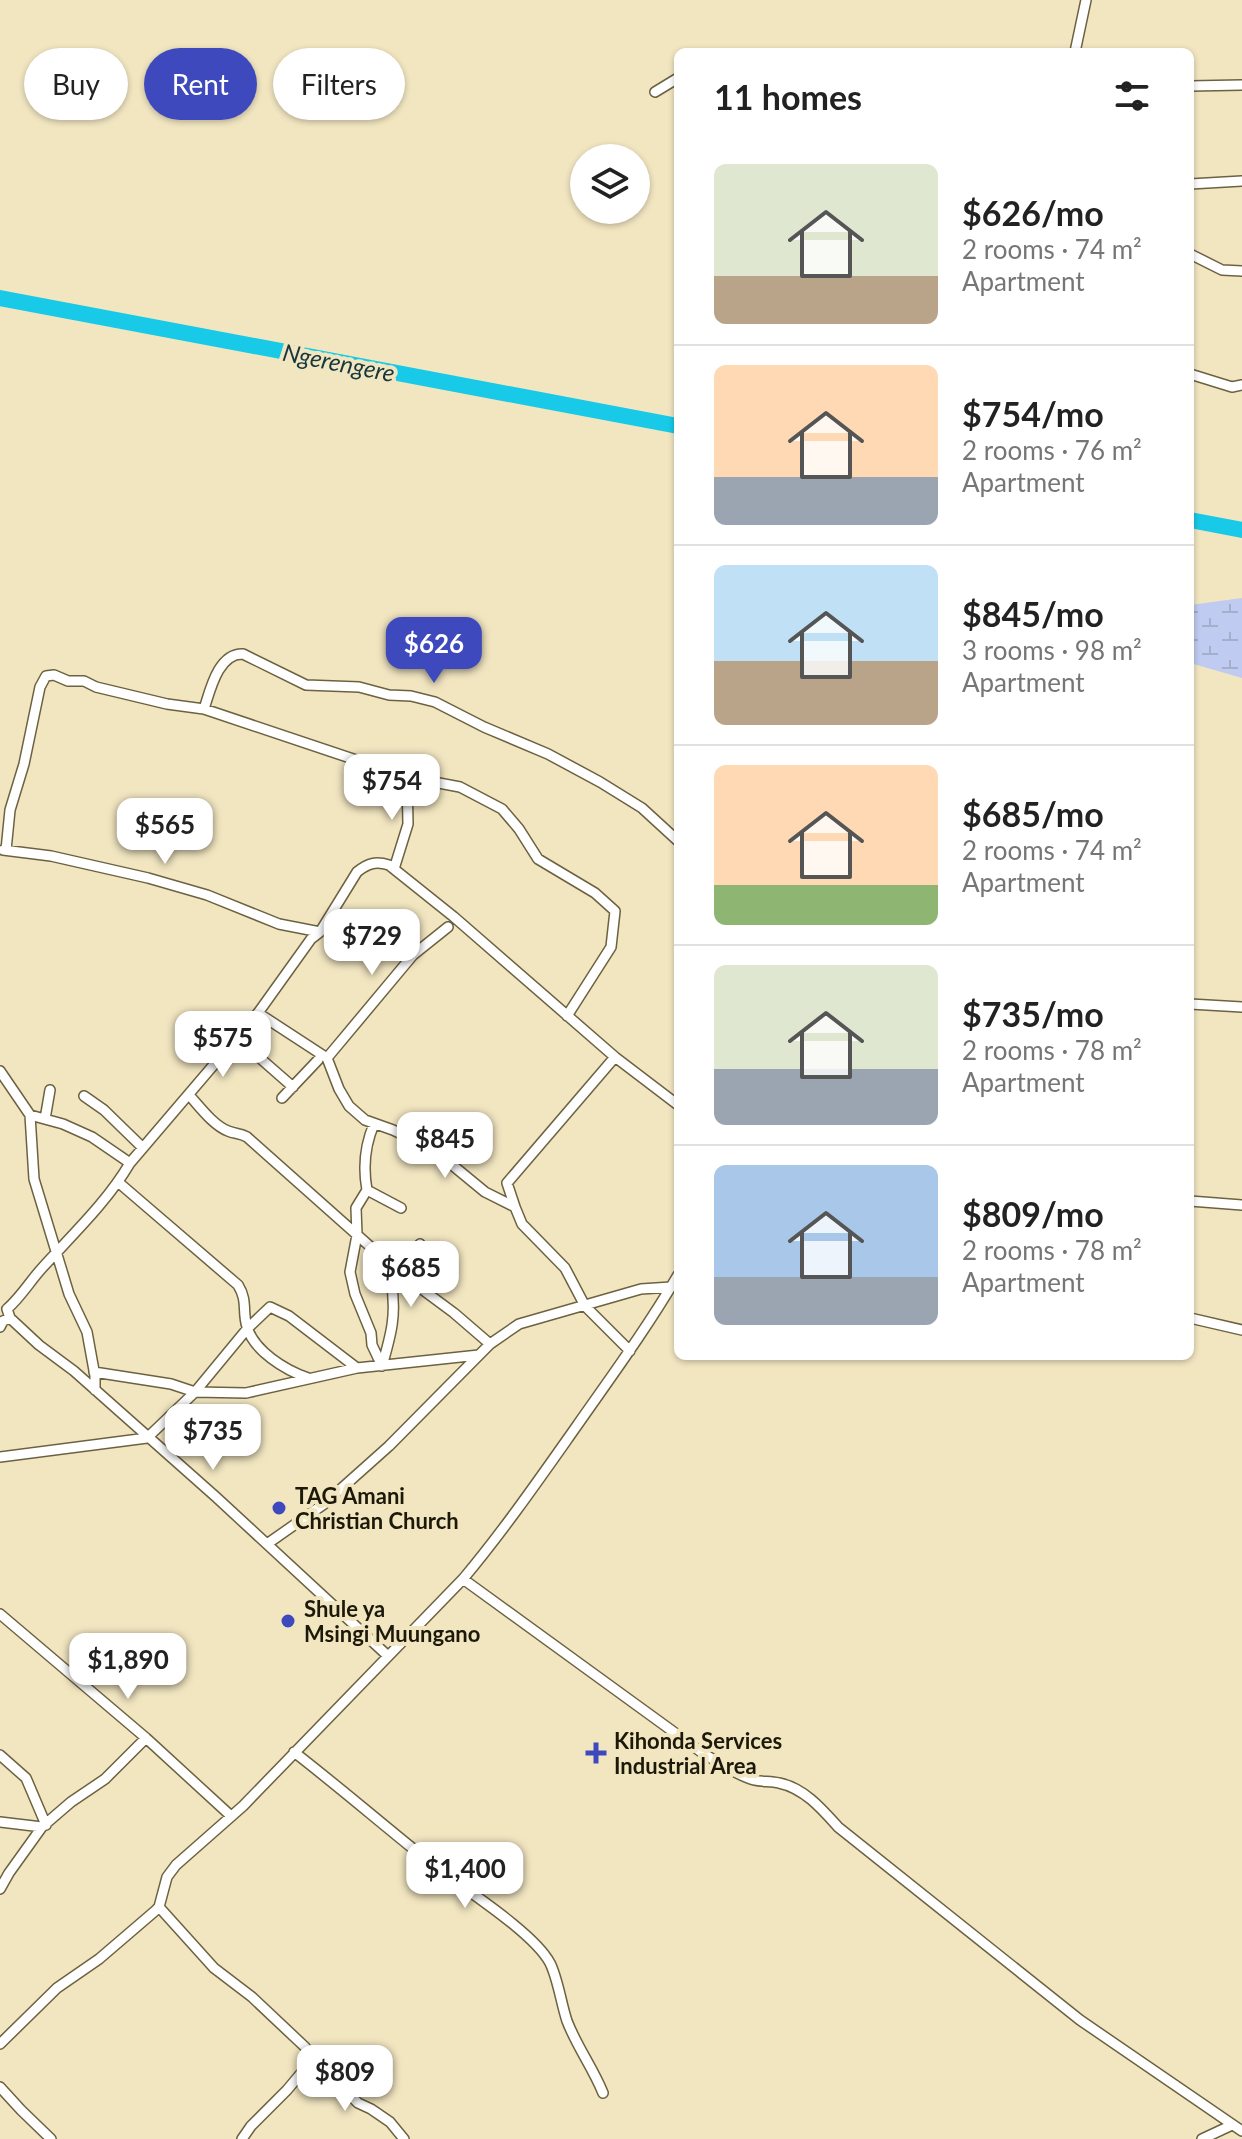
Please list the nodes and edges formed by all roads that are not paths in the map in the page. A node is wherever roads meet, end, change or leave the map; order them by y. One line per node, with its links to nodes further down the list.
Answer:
1 (1086, 0): 2 (street)
2 (1076, 48)
3 (674, 80): 6 (street)
4 (1242, 85): 5 (street)
5 (1194, 86)
6 (655, 92)
7 (1242, 181): 8 (street)
8 (1194, 184)
9 (1194, 256): 10 (street)
10 (1242, 271)
11 (1194, 375): 12 (street)
12 (1242, 385)
13 (204, 709): 14 (street); 15 (street); 16 (street)
14 (407, 777): 17 (street); 23 (street)
15 (674, 837)
16 (3, 850): 19 (street)
17 (394, 869): 19 (street); 23 (street)
18 (448, 927): 26 (street)
19 (320, 932): 22 (street)
20 (1194, 1004): 21 (street)
21 (1242, 1007)
22 (258, 1013): 24 (street); 26 (street)
23 (567, 1016): 25 (street)
24 (237, 1038): 28 (street); 30 (street)
25 (615, 1057): 33 (street); 43 (street)
26 (323, 1059): 28 (street); 36 (street)
27 (0, 1071): 34 (street)
28 (293, 1087): 32 (street)
29 (50, 1090): 35 (street)
30 (189, 1095): 37 (street); 45 (street)
31 (84, 1096): 37 (street)
32 (282, 1098)
33 (674, 1102)
34 (30, 1115): 35 (street); 47 (street)
35 (45, 1119): 38 (street)
36 (374, 1124): 40 (street); 43 (street)
37 (143, 1148): 38 (street)
38 (130, 1163): 39 (street)
39 (118, 1182): 47 (street); 54 (street)
40 (367, 1190): 44 (street); 45 (street)
41 (1194, 1201): 42 (street)
42 (1242, 1205)
43 (515, 1207): 51 (street)
44 (401, 1208)
45 (357, 1235): 48 (street); 59 (street)
46 (420, 1244): 48 (street)
47 (57, 1251): 53 (street); 61 (street)
48 (397, 1271): 56 (street); 59 (street)
49 (674, 1282): 50 (street)
50 (671, 1287): 51 (street); 57 (street)
51 (585, 1306): 56 (street); 57 (street)
52 (1194, 1319): 55 (street)
53 (3, 1321): 63 (street)
54 (247, 1329): 60 (street); 62 (street); 64 (street)
55 (1242, 1330)
56 (490, 1344): 58 (street)
57 (630, 1351): 68 (street)
58 (479, 1355): 59 (street); 67 (street)
59 (382, 1366): 60 (street)
60 (357, 1368): 62 (street)
61 (94, 1372): 63 (street); 64 (street)
62 (308, 1378): 64 (street)
63 (95, 1390): 65 (street)
64 (195, 1392): 65 (street)
65 (147, 1438): 66 (street); 67 (street)
66 (0, 1457)
67 (267, 1544): 70 (street)
68 (463, 1579): 70 (street); 83 (street)
69 (0, 1614): 71 (street)
70 (388, 1656): 72 (street)
71 (146, 1738): 74 (street); 76 (street)
72 (294, 1752): 74 (street); 82 (street)
73 (0, 1755): 76 (street)
74 (231, 1816): 78 (street)
75 (0, 1822): 76 (street)
76 (44, 1826): 77 (street)
77 (0, 1889)
78 (159, 1907): 79 (street); 80 (street)
79 (0, 2044)
80 (313, 2059): 86 (street); 87 (street)
81 (0, 2087): 85 (street)
82 (603, 2093)
83 (1232, 2125): 84 (street); 88 (street)
84 (1242, 2131)
85 (51, 2139)
86 (242, 2139)
87 (404, 2139)
88 (1202, 2139)

